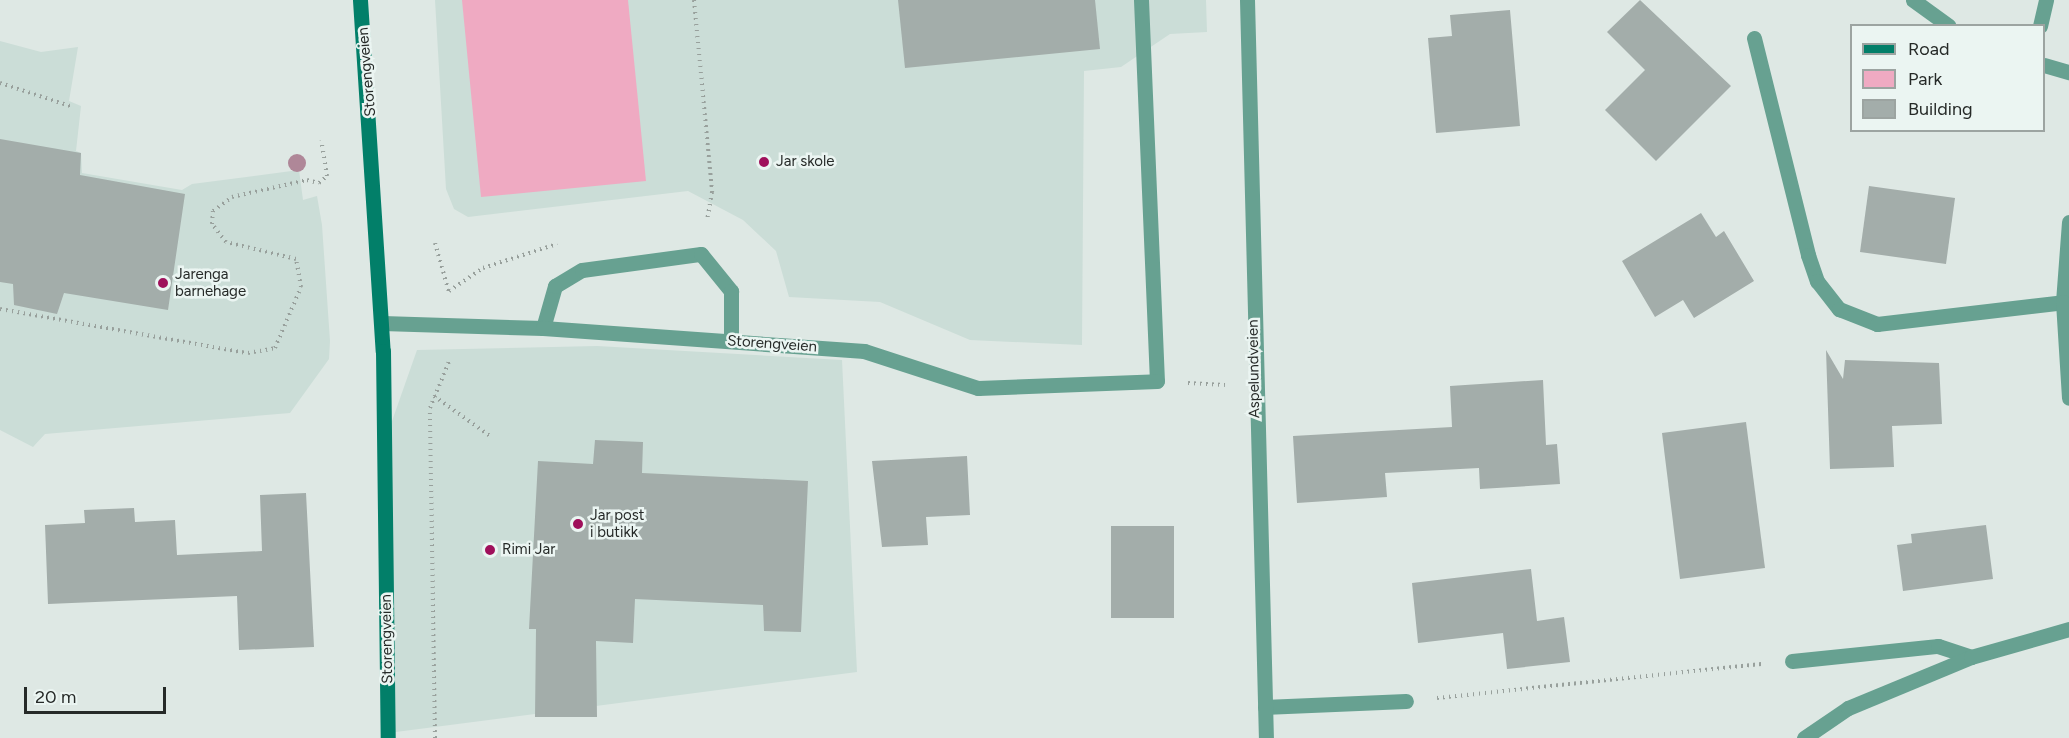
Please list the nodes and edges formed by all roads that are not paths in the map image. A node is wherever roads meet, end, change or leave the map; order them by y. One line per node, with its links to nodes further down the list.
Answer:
1 (360, 0): 13 (main road, Storengveien)
2 (1141, 0): 15 (street, Storengveien)
3 (1247, 0): 21 (street, Aspelundveien)
4 (1913, 0): 6 (street)
5 (2046, 0): 7 (street)
6 (1946, 24)
7 (2040, 24)
8 (1754, 38): 12 (street)
9 (2045, 66): 10 (street)
10 (2069, 72)
11 (2069, 222): 12 (street)
12 (2063, 302): 16 (street)
13 (382, 323): 14 (street, Storengveien); 22 (main road, Storengveien)
14 (543, 328): 15 (street, Storengveien); 15 (street)
15 (731, 341)
16 (2069, 398)
17 (2069, 629): 18 (street)
18 (1971, 657): 19 (street); 24 (street)
19 (1792, 661)
20 (1406, 701): 21 (street)
21 (1265, 707): 23 (street, Aspelundveien)
22 (388, 738)
23 (1266, 738)
24 (1804, 738)

